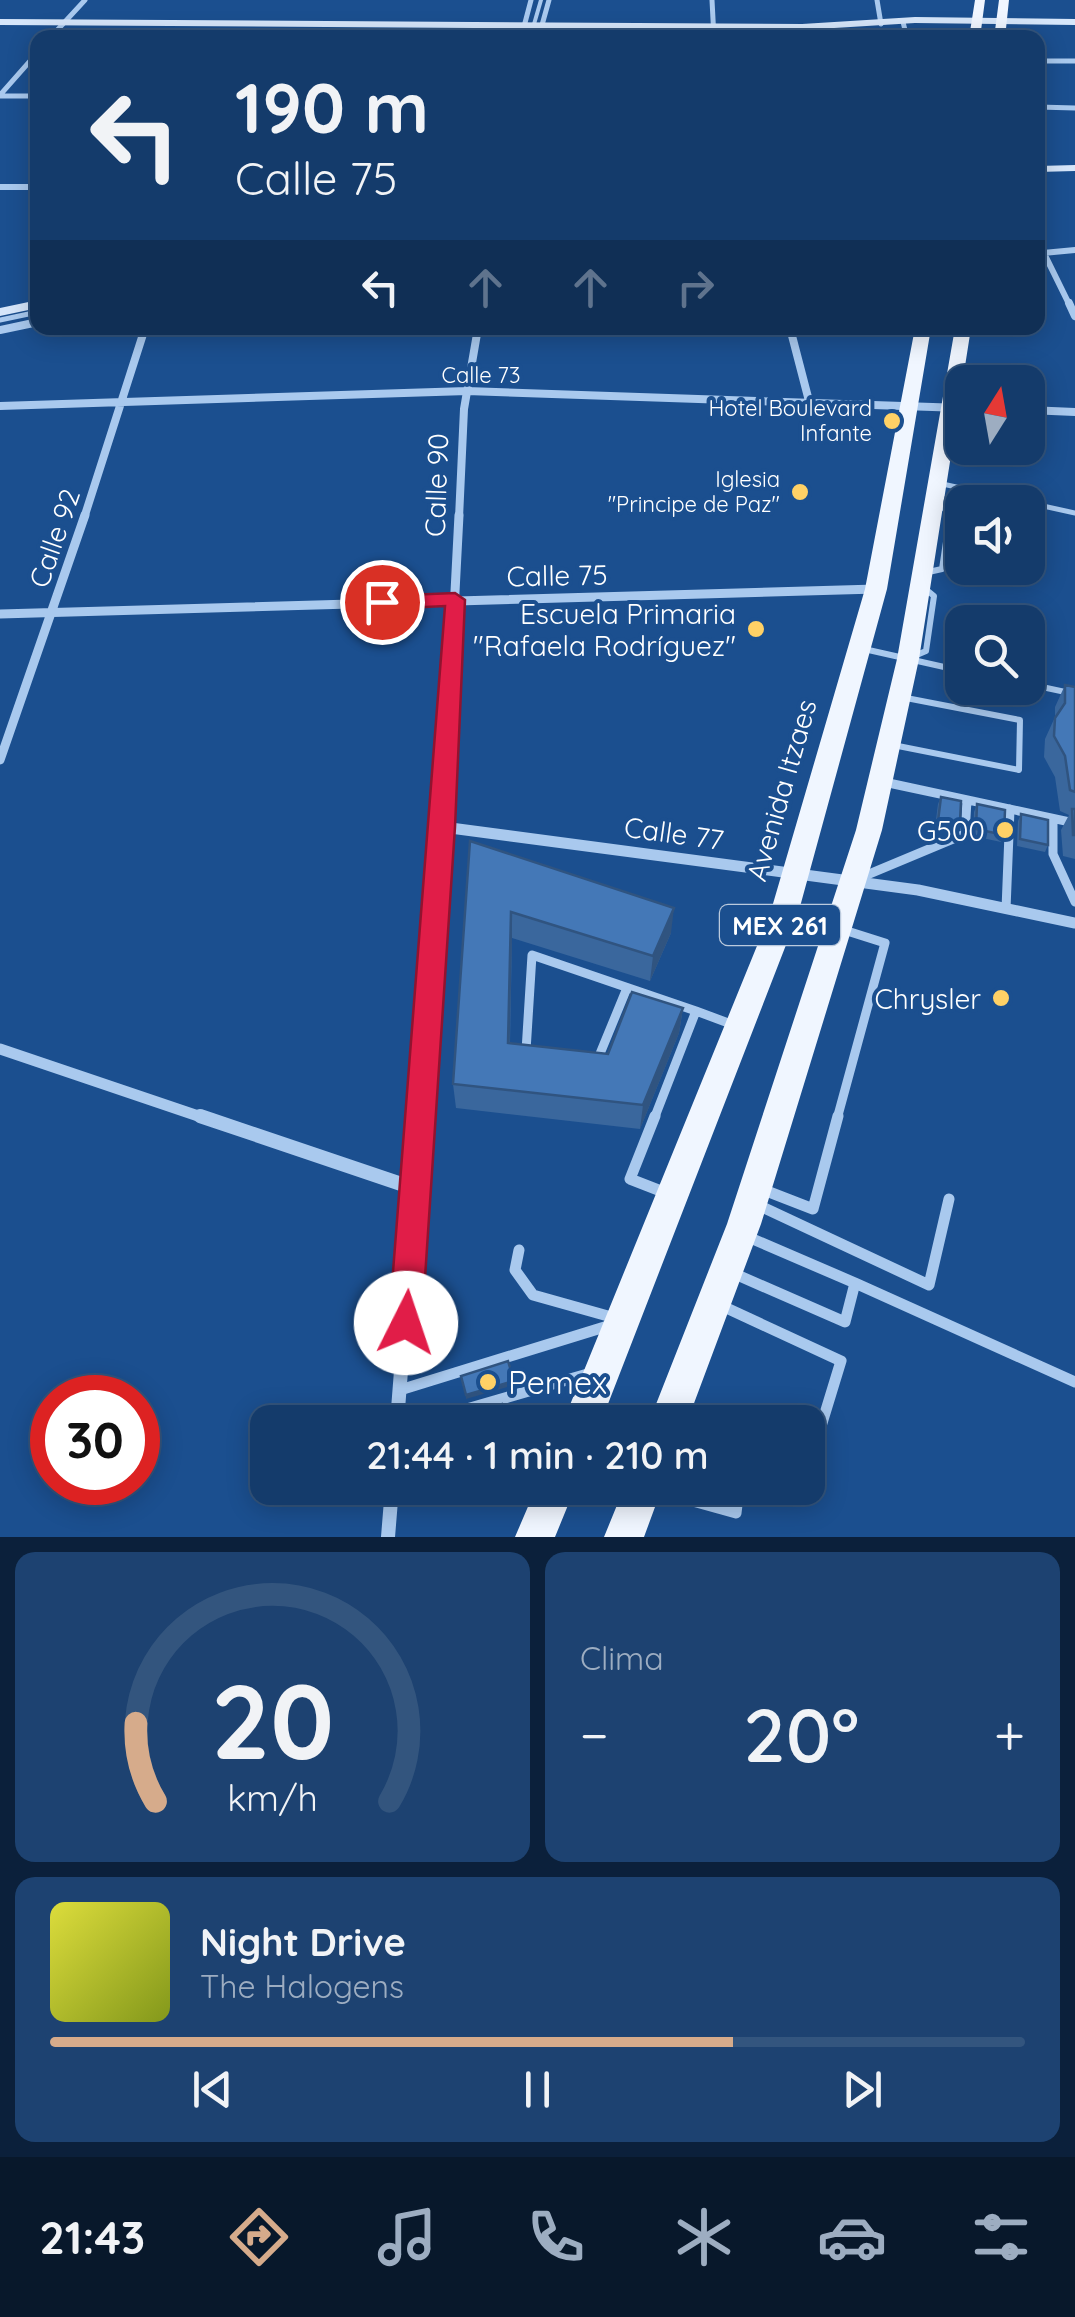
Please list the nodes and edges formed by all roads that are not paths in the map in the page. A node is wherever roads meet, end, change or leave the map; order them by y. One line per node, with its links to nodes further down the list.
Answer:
1 (85, 0): 12 (street)
2 (532, 0): 17 (street)
3 (542, 0): 17 (lane)
4 (550, 0): 17 (street)
5 (712, 0): 23 (street)
6 (877, 0): 16 (street)
7 (980, 0): 9 (main road)
8 (1004, 0): 10 (main road)
9 (978, 20): 10 (main road); 13 (main road); 26 (main road)
10 (1002, 20): 14 (main road); 27 (main road)
11 (0, 22): 12 (main road)
12 (63, 22): 15 (main road); 18 (street)
13 (903, 22): 16 (main road); 25 (street)
14 (1075, 22)
15 (424, 24): 17 (main road); 19 (main road)
16 (881, 24): 24 (main road)
17 (533, 25): 20 (street); 21 (lane); 22 (main road)
18 (56, 30)
19 (428, 30)
20 (528, 30)
21 (532, 30)
22 (662, 30)
23 (714, 30)
24 (756, 30)
25 (905, 30)
26 (976, 30)
27 (1001, 30)
28 (30, 61): 31 (street)
29 (1045, 61): 30 (street)
30 (1075, 61)
31 (0, 96): 32 (street)
32 (30, 96)
33 (1045, 107): 34 (street)
34 (1075, 108)
35 (1075, 168): 36 (main road)
36 (1045, 169)
37 (0, 187): 38 (street)
38 (30, 187)
39 (1075, 250): 40 (street)
40 (1045, 253)
41 (1045, 259): 45 (street)
42 (30, 306): 43 (main road)
43 (0, 310)
44 (30, 314): 46 (lane)
45 (1075, 316)
46 (0, 320)
47 (30, 324): 48 (street)
48 (0, 330)
49 (142, 335): 57 (street, Calle 92)
50 (477, 335): 55 (street, Calle 90)
51 (792, 335): 56 (street)
52 (923, 335): 59 (main road, Avenida Itzaes / MEX 261)
53 (962, 335): 54 (main road, MEX 261)
54 (959, 365)
55 (467, 390): 56 (street, Calle 73); 57 (street, Calle 73); 67 (street, Calle 90)
56 (810, 401): 59 (street, Calle 73)
57 (124, 402): 58 (street, Calle 73); 68 (street, Calle 92)
58 (0, 406)
59 (910, 406): 60 (street, Calle 73); 66 (main road, Avenida Itzaes / MEX 261)
60 (945, 407)
61 (1045, 411): 62 (street)
62 (1075, 412)
63 (945, 447): 64 (main road, MEX 261)
64 (934, 492): 65 (lane); 71 (main road, MEX 261)
65 (1075, 512)
66 (876, 589): 67 (street, Calle 75); 70 (main road, Avenida Itzaes / MEX 261)
67 (455, 600): 68 (street, Calle 75); 83 (street, Calle 90)
68 (53, 612): 69 (street, Calle 75); 77 (street, Calle 92)
69 (0, 614)
70 (861, 648): 71 (lane); 84 (main road, Avenida Itzaes / MEX 261)
71 (908, 659): 72 (lane); 75 (main road, MEX 261)
72 (945, 667)
73 (1045, 688): 74 (lane)
74 (1075, 694)
75 (899, 696): 76 (main road, MEX 261); 76 (lane)
76 (888, 745): 78 (main road, MEX 261)
77 (0, 760)
78 (880, 780): 79 (lane); 85 (main road, MEX 261)
79 (967, 800): 80 (lane); 85 (lane)
80 (1010, 809): 81 (lane); 87 (lane)
81 (1053, 819): 82 (lane); 86 (lane)
82 (1075, 823)
83 (443, 827): 84 (street, Calle 77); 96 (street, Calle 90)
84 (796, 873): 85 (street, Calle 77); 92 (main road, Avenida Itzaes / MEX 261)
85 (853, 880): 87 (street, Calle 77); 89 (main road, MEX 261)
86 (1075, 902)
87 (1006, 908): 88 (street, Calle 77)
88 (1075, 924)
89 (838, 928): 97 (main road, MEX 261); 97 (lane)
90 (627, 988): 91 (lane); 94 (lane); 95 (lane)
91 (696, 1011): 92 (lane); 98 (lane)
92 (741, 1028): 98 (main road, Avenida Itzaes / MEX 261)
93 (0, 1050): 96 (street)
94 (544, 1054)
95 (579, 1060)
96 (416, 1190): 108 (street, Calle 90)
97 (753, 1195): 99 (lane); 100 (main road, MEX 261)
98 (675, 1196): 105 (main road, Avenida Itzaes / MEX 261)
99 (948, 1199)
100 (740, 1234): 102 (main road, MEX 261); 103 (lane)
101 (519, 1250): 105 (lane)
102 (726, 1270): 103 (lane); 104 (main road, MEX 261)
103 (855, 1283): 107 (lane)
104 (714, 1302): 112 (main road, MEX 261); 113 (lane)
105 (624, 1321): 106 (main road, Avenida Itzaes / MEX 261); 108 (lane)
106 (604, 1369): 110 (lane); 111 (main road, Avenida Itzaes / MEX 261)
107 (1075, 1382)
108 (400, 1390): 109 (street, Calle 90)
109 (399, 1405)
110 (480, 1405)
111 (588, 1405)
112 (674, 1405)
113 (825, 1415)
114 (391, 1505): 119 (street)
115 (549, 1505): 120 (main road)
116 (638, 1505): 121 (main road)
117 (707, 1505): 118 (lane)
118 (737, 1505)
119 (388, 1537)
120 (536, 1537)
121 (624, 1537)

